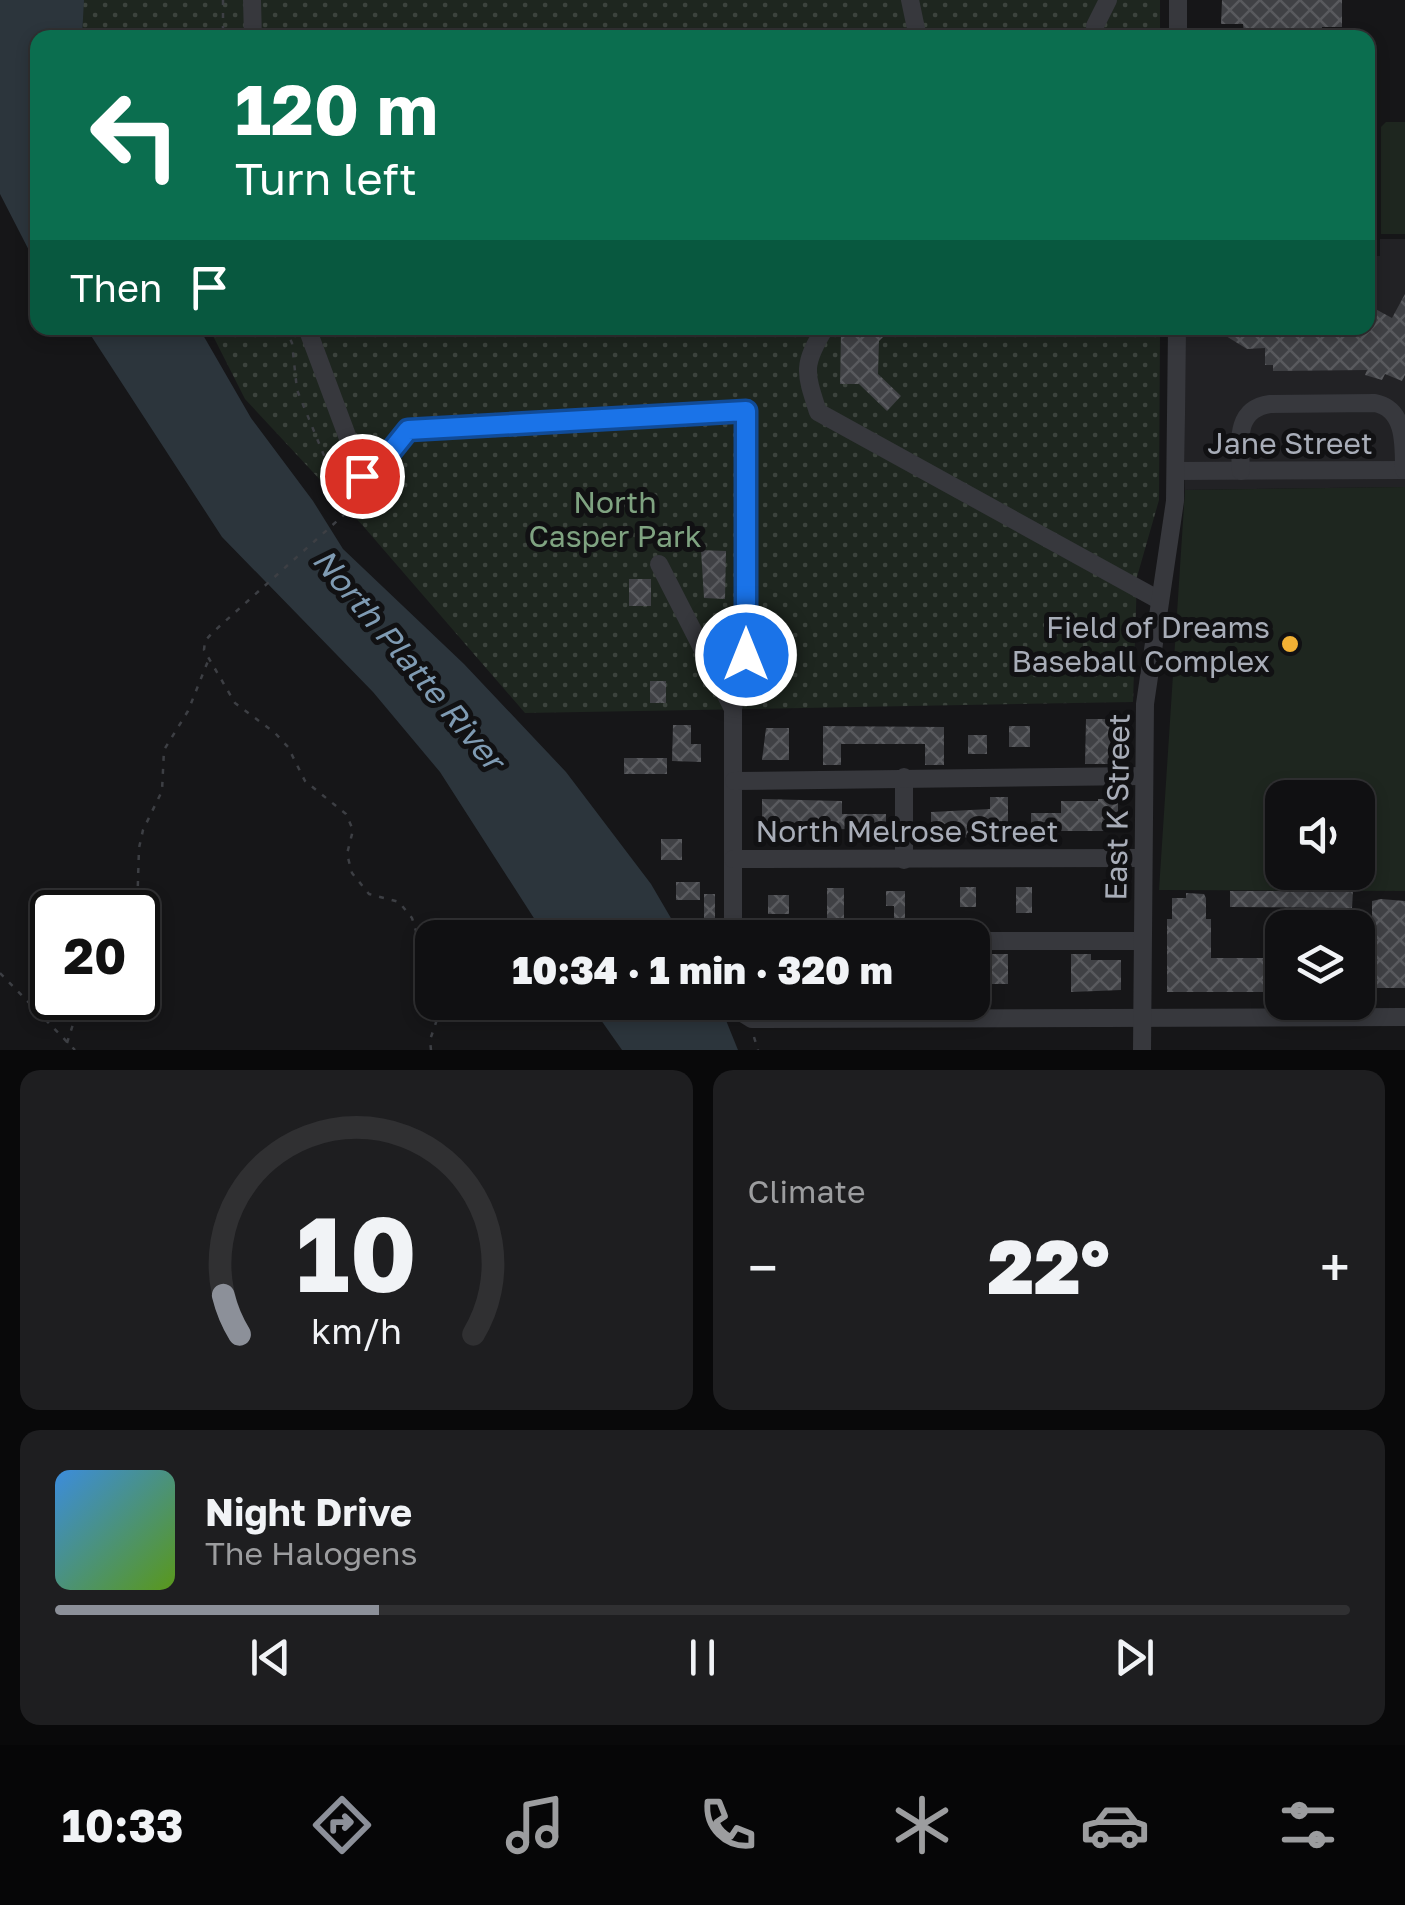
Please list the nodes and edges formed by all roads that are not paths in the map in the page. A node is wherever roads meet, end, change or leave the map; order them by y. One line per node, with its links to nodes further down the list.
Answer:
1 (252, 0): 5 (street)
2 (910, 0): 6 (street)
3 (1108, 0): 7 (street)
4 (1178, 0): 8 (street)
5 (253, 30)
6 (916, 30)
7 (1094, 30)
8 (1178, 30)
9 (310, 335): 15 (street)
10 (821, 335): 18 (street)
11 (1177, 335): 13 (street, East K Street)
12 (1405, 470): 14 (street, Jane Street); 14 (street)
13 (1176, 471): 14 (street, Jane Street); 18 (street, East K Street)
14 (1241, 471)
15 (362, 476): 16 (street); 19 (street)
16 (348, 509)
17 (659, 564): 19 (street)
18 (1159, 600): 20 (street, East K Street)
19 (734, 710): 22 (street)
20 (1142, 776): 21 (street); 23 (street, East K Street)
21 (904, 777): 22 (street); 25 (street)
22 (734, 781): 24 (street)
23 (1142, 858): 25 (street, North Melrose Street); 28 (street, East K Street)
24 (732, 860): 25 (street, North Melrose Street); 26 (street)
25 (904, 860)
26 (733, 920)
27 (990, 941): 28 (street)
28 (1142, 941): 29 (street, East K Street)
29 (1142, 1017): 30 (street); 31 (street); 32 (street, East K Street)
30 (1405, 1017)
31 (990, 1018)
32 (1142, 1050)

